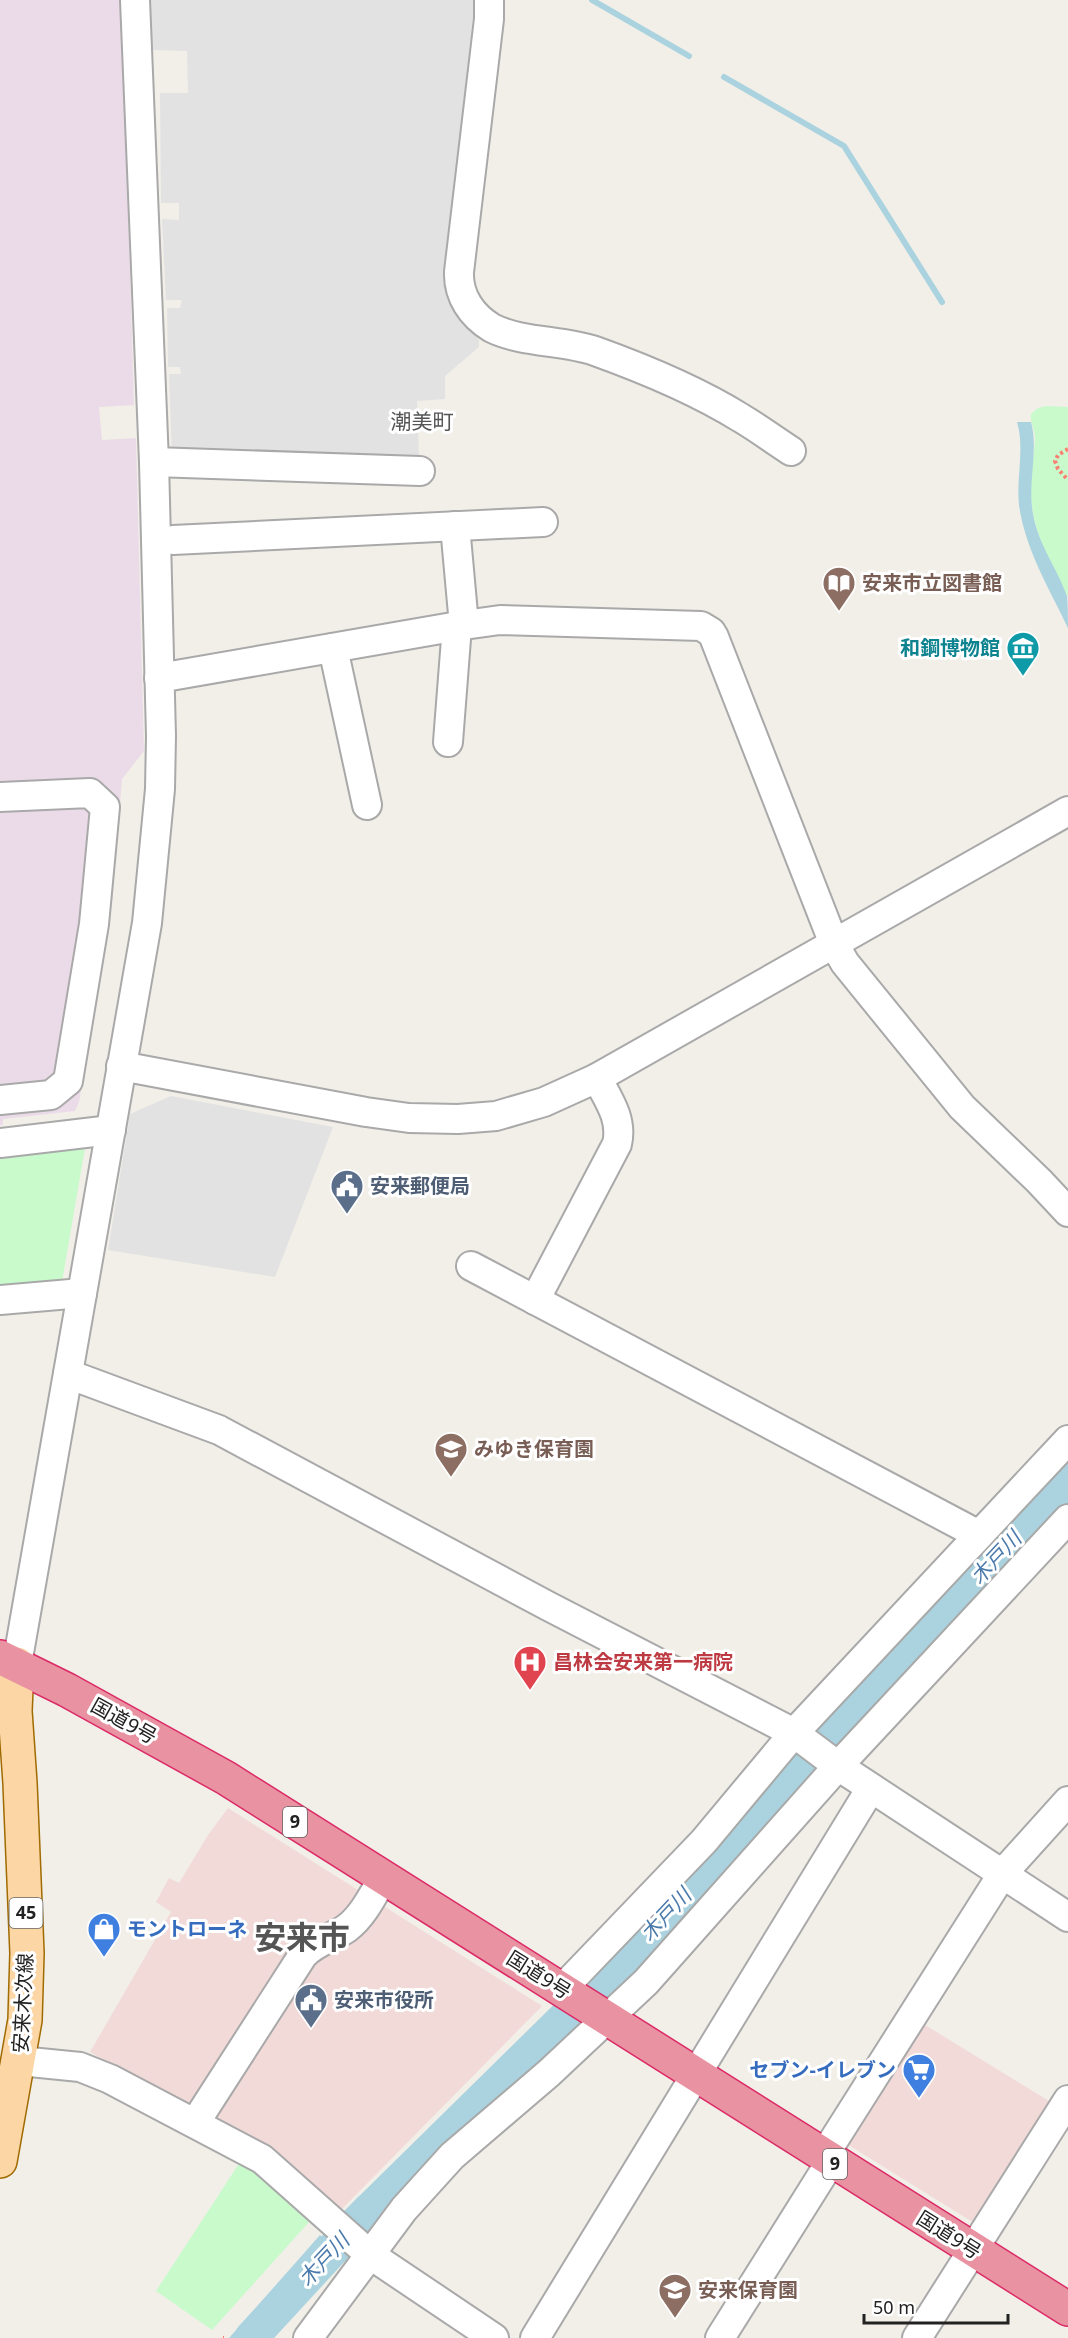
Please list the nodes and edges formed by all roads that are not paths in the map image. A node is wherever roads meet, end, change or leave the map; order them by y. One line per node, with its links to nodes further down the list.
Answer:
1 (135, 0): 4 (street)
2 (489, 0): 3 (street)
3 (791, 451)
4 (154, 462): 5 (street); 11 (street)
5 (420, 471)
6 (543, 522): 7 (street)
7 (455, 526): 8 (street); 9 (street)
8 (173, 540)
9 (460, 625): 10 (street); 12 (street); 16 (street)
10 (333, 648): 11 (street); 14 (street)
11 (159, 678): 17 (street)
12 (448, 742)
13 (0, 797): 19 (street)
14 (367, 805)
15 (1068, 811): 16 (street)
16 (834, 944): 18 (street); 22 (street)
17 (122, 1066): 18 (street); 20 (street)
18 (597, 1078): 26 (street)
19 (0, 1100)
20 (111, 1130): 21 (street); 24 (street)
21 (0, 1143)
22 (1068, 1212)
23 (471, 1266): 26 (street)
24 (82, 1293): 25 (street); 27 (street)
25 (0, 1300)
26 (535, 1300): 30 (street)
27 (68, 1374): 31 (street); 33 (street)
28 (1068, 1440): 30 (street)
29 (1068, 1519): 34 (street)
30 (979, 1535): 33 (street)
31 (9, 1660): 32 (main road, 安来木次線 / 45); 38 (highway, 国道9号 / 9)
32 (7, 1715): 42 (main road, 安来木次線 / 45)
33 (797, 1735): 34 (street); 40 (street)
34 (836, 1765): 35 (street); 41 (street)
35 (871, 1788): 37 (street); 43 (street)
36 (1068, 1801): 37 (street)
37 (1004, 1873): 39 (street); 46 (street)
38 (383, 1878): 40 (highway, 国道9号 / 9); 45 (street)
39 (1068, 1917)
40 (564, 1990): 41 (highway, 国道9号 / 9)
41 (605, 2017): 43 (highway, 国道9号 / 9); 49 (street)
42 (20, 2061): 45 (street); 47 (main road, 安来木次線 / 45)
43 (697, 2075): 46 (highway, 国道9号 / 9); 53 (street)
44 (1068, 2100): 48 (street)
45 (195, 2123): 49 (street)
46 (827, 2159): 48 (highway, 国道9号 / 9); 54 (street)
47 (0, 2161)
48 (973, 2250): 50 (highway, 国道9号 / 9); 55 (street)
49 (366, 2251): 51 (street); 52 (street)
50 (1068, 2309)
51 (308, 2338)
52 (494, 2338)
53 (535, 2338)
54 (720, 2338)
55 (917, 2338)

